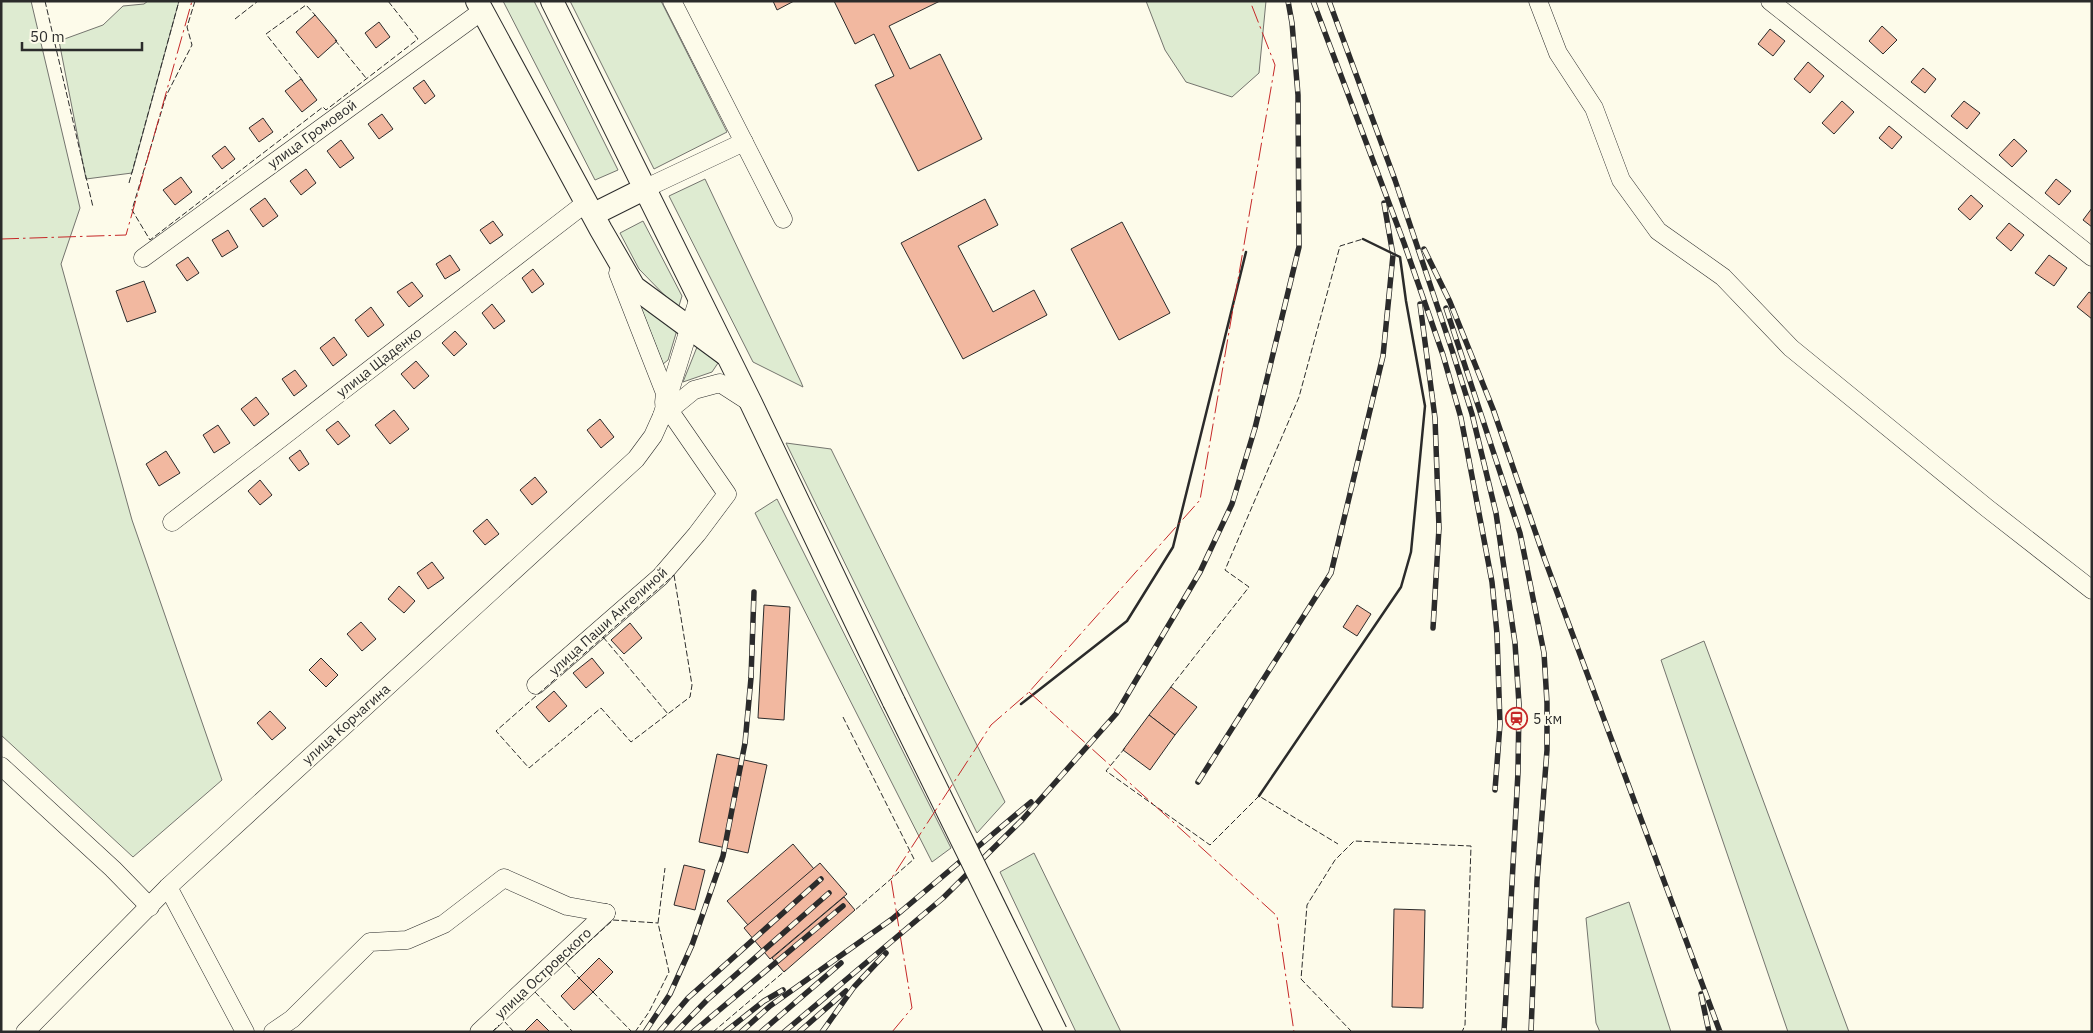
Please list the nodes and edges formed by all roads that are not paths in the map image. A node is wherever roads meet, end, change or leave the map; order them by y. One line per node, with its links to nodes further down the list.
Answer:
1 (552, 1): 7 (main road)
2 (672, 1): 6 (street)
3 (1538, 1): 18 (street)
4 (1770, 1): 10 (street)
5 (479, 6): 8 (main road); 11 (street, улица Громовой)
6 (744, 142): 7 (street); 9 (street)
7 (646, 188): 8 (main road); 12 (main road)
8 (594, 215): 13 (main road); 16 (street); 17 (street, улица Щаденко)
9 (783, 219)
10 (2092, 257)
11 (143, 258)
12 (699, 297): 13 (street); 14 (main road)
13 (689, 328): 14 (main road); 16 (street)
14 (728, 357): 15 (main road)
15 (751, 403): 16 (street); 27 (main road, bridge)
16 (665, 413): 19 (street, улица Паши Ангелиной); 21 (street, улица Корчагина)
17 (172, 522)
18 (2092, 590)
19 (536, 685)
20 (1, 766): 22 (street)
21 (168, 887): 22 (street, улица Корчагина); 24 (street)
22 (150, 907): 23 (street, улица Корчагина)
23 (25, 1032)
24 (245, 1032)
25 (273, 1032): 26 (street, улица Островского)
26 (479, 1032)
27 (1056, 1032)

